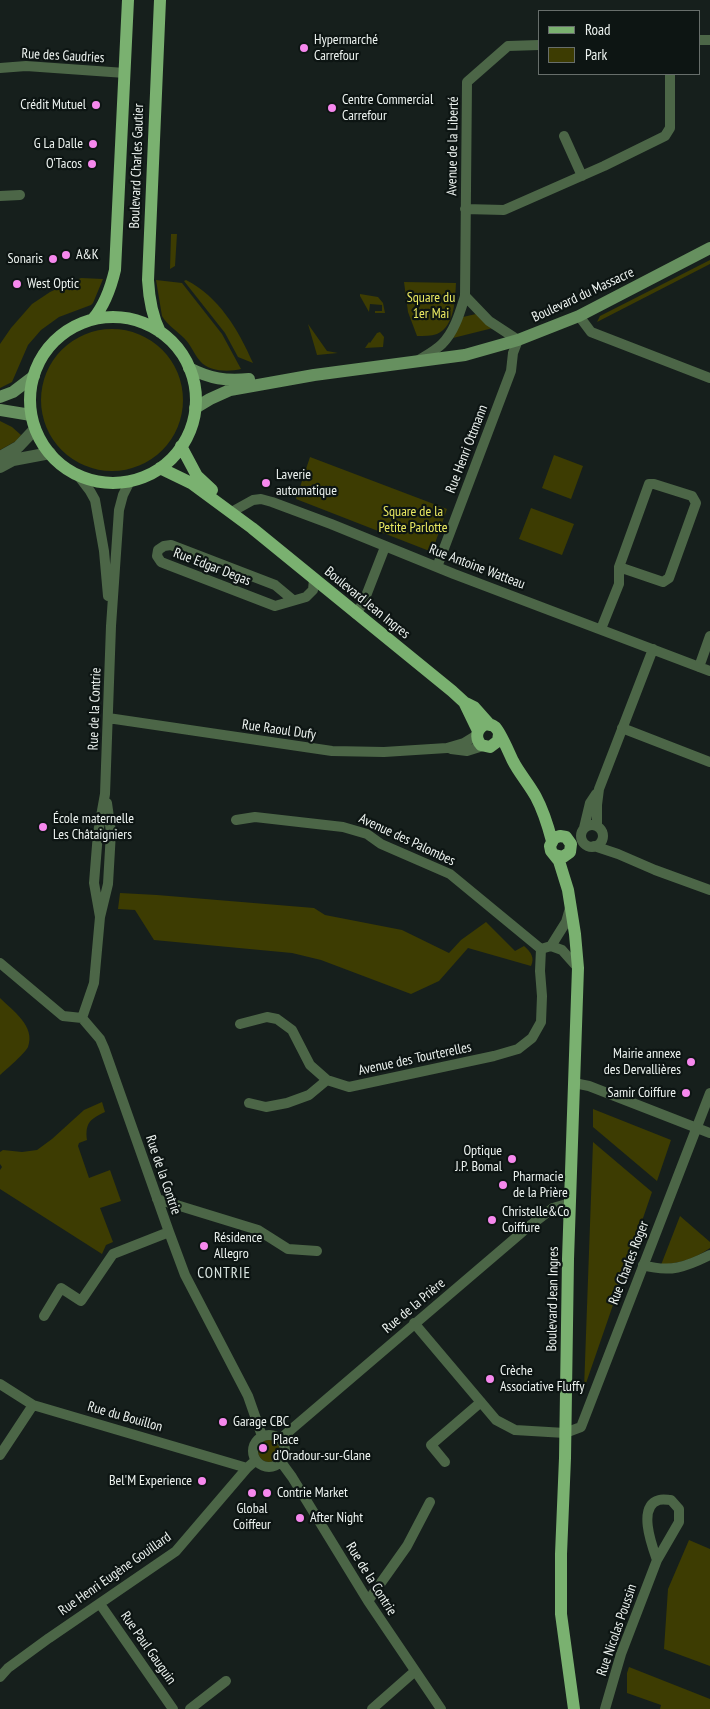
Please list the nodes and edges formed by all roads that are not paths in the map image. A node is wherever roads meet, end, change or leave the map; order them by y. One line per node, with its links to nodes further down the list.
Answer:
1 (128, 0): 5 (main road, Boulevard Charles Gautier)
2 (160, 0): 16 (main road, Boulevard Charles Gautier)
3 (538, 45): 11 (street, Avenue de la Liberté)
4 (0, 68): 5 (street, Rue des Gaudries)
5 (125, 73): 15 (main road, Boulevard Charles Gautier)
6 (670, 75): 8 (street)
7 (564, 136): 8 (street)
8 (582, 176): 11 (street)
9 (20, 195): 10 (street)
10 (0, 196)
11 (466, 209): 13 (street, Avenue de la Liberté)
12 (710, 248): 14 (main road, Boulevard du Massacre)
13 (465, 296): 17 (street); 18 (street, Avenue de la Liberté)
14 (579, 316): 17 (main road, Boulevard du Massacre); 22 (street)
15 (93, 319): 16 (main road); 21 (main road)
16 (160, 332): 19 (main road)
17 (518, 340): 18 (main road, Boulevard du Massacre); 38 (street, Rue Henri Ottmann)
18 (418, 361): 20 (main road, Boulevard du Massacre)
19 (189, 368): 20 (main road, Boulevard du Massacre); 24 (main road)
20 (314, 375): 24 (main road, Boulevard du Massacre)
21 (34, 376): 23 (main road); 26 (main road)
22 (710, 378)
23 (0, 397)
24 (195, 408): 28 (main road)
25 (0, 410): 26 (main road)
26 (32, 415): 27 (main road)
27 (35, 429): 29 (main road); 30 (street)
28 (181, 446): 32 (main road); 35 (main road, Boulevard Jean Ingres)
29 (50, 453): 31 (street); 33 (main road)
30 (0, 457)
31 (0, 467)
32 (160, 468): 34 (main road); 36 (main road, Boulevard Jean Ingres)
33 (76, 474): 34 (main road); 43 (street, Rue de la Contrie)
34 (130, 481): 43 (street, Rue de la Contrie)
35 (235, 510): 36 (main road, Boulevard Jean Ingres); 37 (street, Rue Antoine Watteau)
36 (252, 528): 40 (main road, Boulevard Jean Ingres)
37 (385, 547): 38 (street, Rue Antoine Watteau); 42 (street)
38 (437, 567): 44 (street, Rue Antoine Watteau)
39 (619, 567): 39 (street); 44 (street)
40 (314, 579): 41 (street, Rue Edgar Degas); 42 (main road, Boulevard Jean Ingres)
41 (293, 600): 41 (street, Rue Edgar Degas)
42 (356, 614): 49 (main road, Boulevard Jean Ingres)
43 (111, 626): 50 (street, Rue de la Contrie)
44 (601, 629): 46 (street, Rue Antoine Watteau)
45 (710, 636): 47 (street)
46 (653, 649): 47 (street, Rue Antoine Watteau); 51 (street)
47 (699, 666): 48 (street, Rue Antoine Watteau)
48 (710, 671)
49 (464, 702): 52 (main road, Boulevard Jean Ingres); 53 (main road, Boulevard Jean Ingres)
50 (108, 718): 53 (street, Rue Raoul Dufy); 57 (street, Rue de la Contrie)
51 (622, 728): 55 (street); 56 (street)
52 (494, 730): 53 (main road); 53 (main road); 54 (main road, Boulevard Jean Ingres)
53 (482, 740): 54 (main road, Boulevard Jean Ingres)
54 (513, 761): 61 (main road, Boulevard Jean Ingres)
55 (710, 762)
56 (599, 789): 59 (street); 60 (street)
57 (105, 794): 68 (street, Rue de la Contrie); 68 (street, Rue de la Contrie)
58 (236, 820): 69 (street, Avenue des Palombes)
59 (597, 826): 60 (street); 62 (street)
60 (584, 829): 61 (street); 63 (street)
61 (560, 838): 64 (main road); 64 (main road)
62 (603, 838): 63 (street); 65 (street)
63 (590, 846): 64 (street); 65 (street)
64 (565, 853): 67 (main road, Boulevard Jean Ingres)
65 (618, 854): 66 (street)
66 (710, 890)
67 (570, 904): 69 (street); 71 (main road, Boulevard Jean Ingres)
68 (100, 918): 72 (street, Rue de la Contrie)
69 (546, 948): 71 (street, Avenue des Palombes); 74 (street, Avenue des Tourterelles)
70 (0, 963): 72 (street)
71 (578, 968): 75 (main road, Boulevard Jean Ingres)
72 (82, 1018): 80 (street, Rue de la Contrie)
73 (240, 1024): 74 (street, Avenue des Tourterelles)
74 (327, 1080): 77 (street)
75 (574, 1083): 78 (street); 81 (main road, Boulevard Jean Ingres)
76 (710, 1093): 78 (street, Rue Charles Roger)
77 (249, 1103)
78 (696, 1128): 79 (street); 85 (street, Rue Charles Roger)
79 (710, 1133)
80 (157, 1199): 82 (street, Rue de la Contrie); 83 (street)
81 (570, 1203): 87 (street, Rue de la Prière); 91 (main road, Boulevard Jean Ingres)
82 (169, 1232): 86 (street); 92 (street, Rue de la Contrie)
83 (317, 1251)
84 (710, 1255): 85 (street)
85 (643, 1265): 91 (street, Rue Charles Roger)
86 (44, 1316)
87 (414, 1323): 89 (street); 93 (street, Rue de la Prière)
88 (0, 1384): 90 (street, Rue du Bouillon)
89 (481, 1402): 91 (street); 97 (street)
90 (33, 1404): 94 (street); 98 (street, Rue du Bouillon)
91 (565, 1433): 110 (main road, Boulevard Jean Ingres)
92 (262, 1436): 93 (street); 95 (street)
93 (280, 1438): 96 (street)
94 (0, 1455)
95 (256, 1460): 96 (street); 98 (street, Rue Henri Eugène Gouillard)
96 (281, 1462): 101 (street, Rue de la Contrie)
97 (446, 1462)
98 (247, 1468): 102 (street, Rue Henri Eugène Gouillard)
99 (430, 1502): 101 (street)
100 (657, 1560): 100 (street, Rue Nicolas Poussin); 111 (street, Rue Nicolas Poussin)
101 (368, 1601): 103 (street, Rue de la Contrie)
102 (100, 1604): 104 (street, Rue Henri Eugène Gouillard); 106 (street, Rue Paul Gauguin)
103 (414, 1672): 108 (street); 109 (street, Rue de la Contrie)
104 (0, 1677)
105 (226, 1681): 107 (street)
106 (173, 1709)
107 (190, 1709)
108 (372, 1709)
109 (441, 1709)
110 (574, 1709)
111 (605, 1709)

